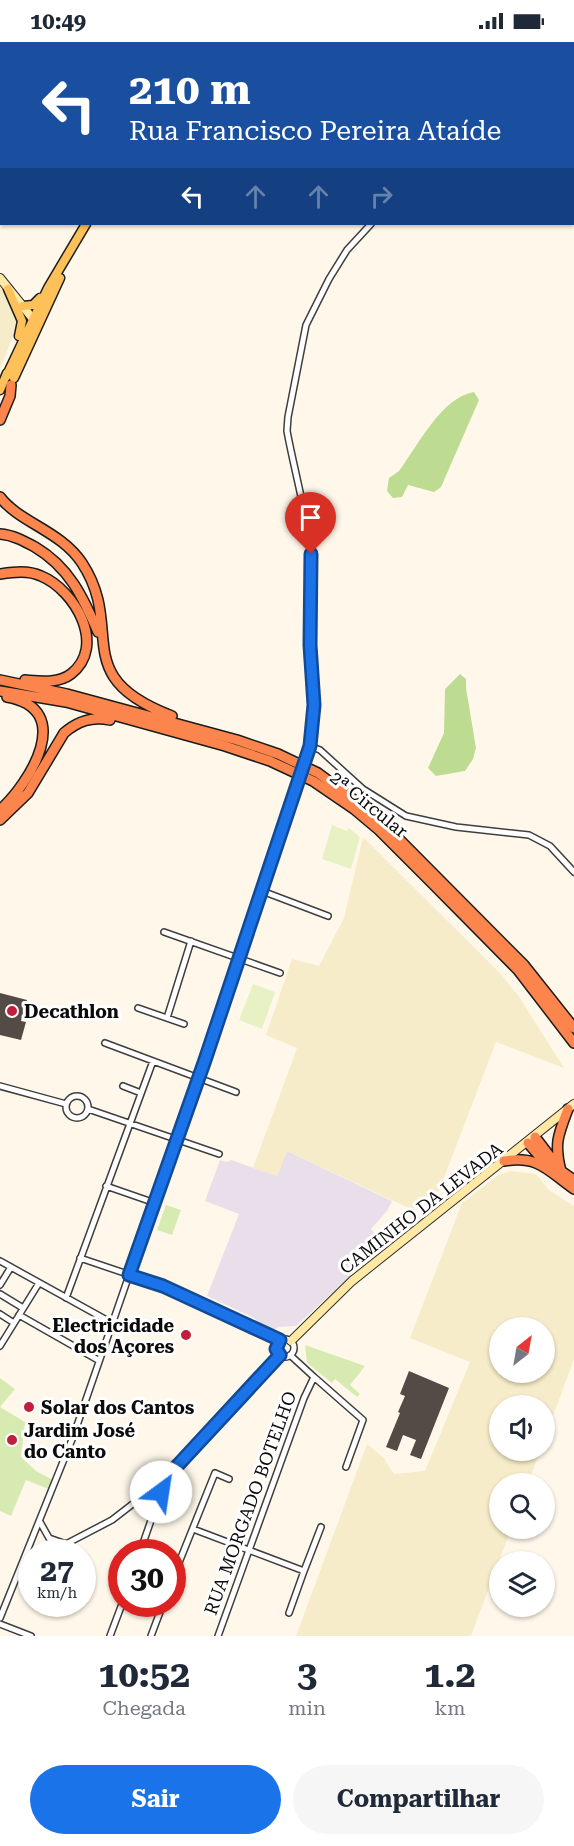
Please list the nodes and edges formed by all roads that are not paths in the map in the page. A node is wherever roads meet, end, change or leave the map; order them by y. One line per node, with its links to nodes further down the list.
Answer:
1 (85, 225): 6 (main road)
2 (86, 225): 5 (main road)
3 (370, 225): 22 (street)
4 (0, 278): 7 (street)
5 (59, 279): 9 (main road); 10 (main road)
6 (48, 288): 8 (main road); 9 (main road)
7 (8, 289): 8 (street); 10 (main road)
8 (23, 306): 9 (street)
9 (33, 319): 10 (main road)
10 (10, 380): 11 (main road); 12 (main road); 13 (highway)
11 (0, 390)
12 (0, 411)
13 (0, 420)
14 (0, 497): 17 (highway)
15 (0, 534): 17 (highway)
16 (0, 574): 18 (highway)
17 (103, 642): 20 (highway)
18 (0, 680): 20 (highway, 2ª Circular)
19 (0, 693): 21 (highway, 2ª Circular); 23 (highway)
20 (221, 735): 35 (highway, 2ª Circular)
21 (207, 742): 24 (highway); 37 (highway, 2ª Circular)
22 (310, 746): 25 (street); 26 (street, bridge)
23 (0, 810)
24 (0, 820)
25 (574, 872)
26 (262, 891): 27 (street); 30 (street)
27 (328, 916)
28 (164, 932): 29 (street)
29 (190, 941): 30 (street); 33 (street)
30 (239, 958): 31 (street); 39 (street)
31 (280, 973)
32 (138, 1008): 33 (street)
33 (167, 1018): 34 (street)
34 (184, 1024)
35 (574, 1028)
36 (105, 1043): 38 (street)
37 (574, 1043)
38 (153, 1061): 39 (street); 43 (street)
39 (199, 1078): 42 (street); 48 (street)
40 (0, 1086): 44 (street)
41 (123, 1086): 43 (street)
42 (236, 1092)
43 (141, 1093): 47 (street)
44 (66, 1104): 46 (street); 46 (street)
45 (571, 1107): 49 (street, CAMINHO DA LEVADA); 53 (highway)
46 (88, 1109): 47 (street)
47 (130, 1124): 48 (street); 55 (street)
48 (177, 1139): 50 (street); 57 (street)
49 (532, 1140): 51 (street, CAMINHO DA LEVADA); 52 (highway); 53 (highway)
50 (219, 1154)
51 (504, 1161): 52 (highway); 72 (street, CAMINHO DA LEVADA)
52 (550, 1169): 56 (highway)
53 (561, 1171): 54 (highway)
54 (574, 1180)
55 (106, 1186): 57 (street); 58 (street)
56 (574, 1189)
57 (154, 1203): 61 (street)
58 (80, 1258): 61 (street); 65 (street)
59 (0, 1262): 60 (street)
60 (11, 1267): 62 (street); 63 (street)
61 (129, 1275): 70 (street); 71 (street)
62 (39, 1283): 65 (street); 66 (street)
63 (0, 1285)
64 (0, 1294): 66 (street)
65 (66, 1298): 70 (street)
66 (23, 1308): 68 (street)
67 (0, 1314): 69 (street)
68 (19, 1316): 69 (street); 76 (street)
69 (14, 1323): 73 (street)
70 (111, 1323): 76 (street)
71 (280, 1340): 72 (street); 74 (street)
72 (291, 1341): 75 (street)
73 (0, 1346)
74 (280, 1355): 75 (street); 79 (street)
75 (290, 1355): 77 (street, RUA MORGADO BOTELHO)
76 (98, 1360): 81 (street)
77 (314, 1377): 78 (street); 89 (street, RUA MORGADO BOTELHO)
78 (346, 1467)
79 (165, 1479): 86 (street); 87 (street)
80 (229, 1479): 83 (street)
81 (40, 1522): 84 (street); 85 (street)
82 (321, 1527): 90 (street)
83 (193, 1529): 88 (street); 89 (street)
84 (33, 1539)
85 (51, 1539)
86 (78, 1539)
87 (144, 1539)
88 (186, 1546)
89 (249, 1550): 90 (street); 100 (street, RUA MORGADO BOTELHO)
90 (304, 1571): 92 (street)
91 (18, 1576): 95 (street)
92 (289, 1613)
93 (117, 1617): 98 (street)
94 (158, 1617): 99 (street)
95 (0, 1618)
96 (0, 1624): 97 (street)
97 (31, 1636)
98 (110, 1636)
99 (151, 1636)
100 (218, 1636)

